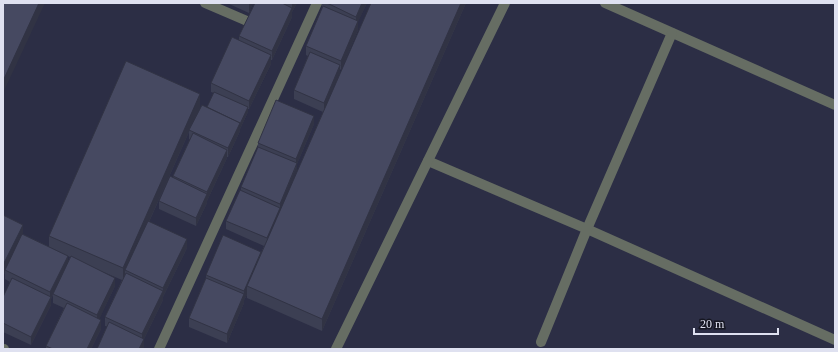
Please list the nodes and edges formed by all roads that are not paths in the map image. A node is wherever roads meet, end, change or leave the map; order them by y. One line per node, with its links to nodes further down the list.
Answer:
1 (205, 3): 5 (street)
2 (317, 3): 12 (street)
3 (505, 3): 8 (street)
4 (605, 3): 6 (street)
5 (247, 21)
6 (672, 33): 7 (street); 9 (street)
7 (835, 105)
8 (428, 161): 9 (street); 13 (street)
9 (587, 229): 10 (street); 11 (street)
10 (835, 340)
11 (541, 342)
12 (160, 349)
13 (336, 349)

